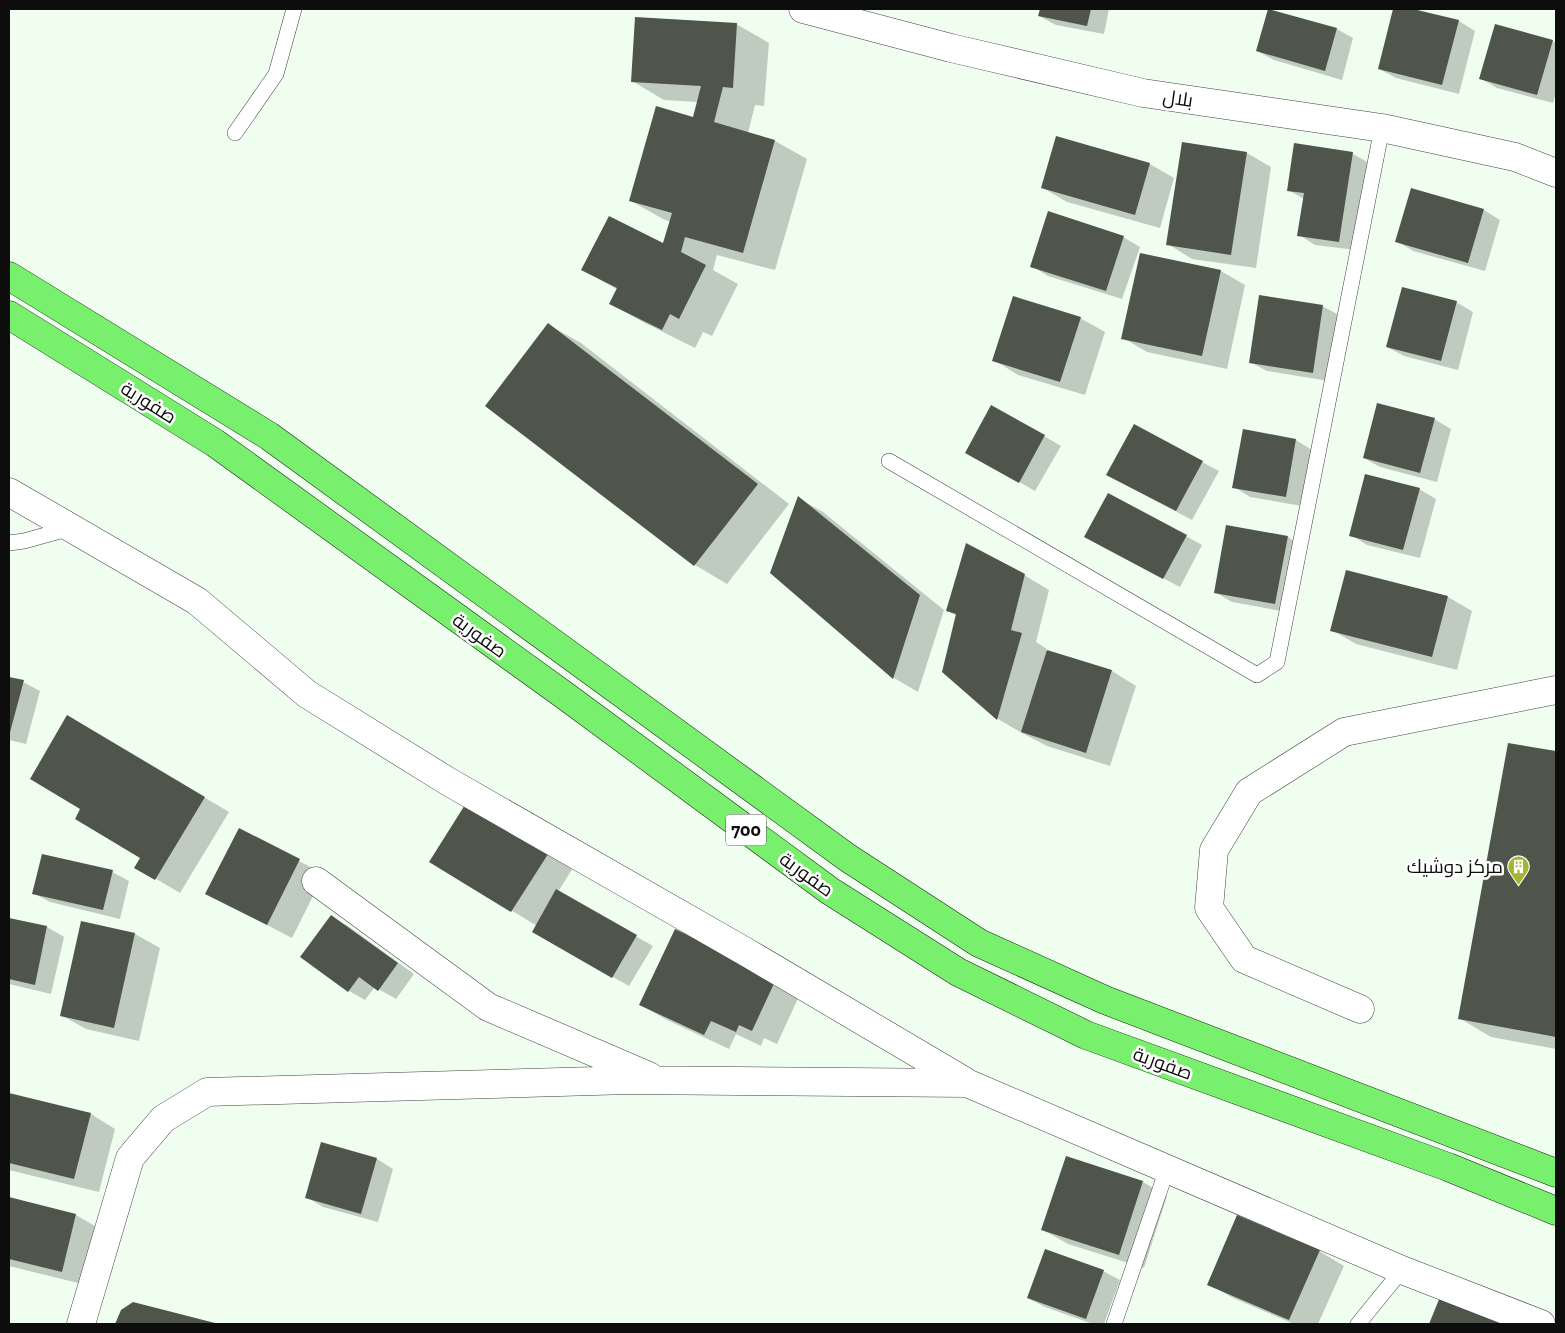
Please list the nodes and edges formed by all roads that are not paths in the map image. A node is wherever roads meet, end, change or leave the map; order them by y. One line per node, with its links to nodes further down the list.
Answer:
1 (294, 9): 4 (lane)
2 (803, 9): 3 (street, بلال)
3 (1382, 128): 5 (street, بلال); 8 (lane)
4 (235, 133)
5 (1556, 173)
6 (9, 276): 18 (main road, صفورية / 700)
7 (9, 315): 19 (main road, صفورية / 700)
8 (889, 461)
9 (9, 492): 10 (street)
10 (71, 528): 11 (lane); 16 (street)
11 (9, 543)
12 (1556, 690): 14 (street)
13 (316, 881): 15 (street)
14 (1360, 1009)
15 (659, 1080): 16 (street); 21 (street)
16 (967, 1083): 17 (street)
17 (1167, 1169): 20 (street); 22 (lane)
18 (1556, 1173)
19 (1556, 1211)
20 (1402, 1270): 23 (lane); 24 (street)
21 (81, 1324)
22 (1114, 1324)
23 (1358, 1324)
24 (1541, 1324)

